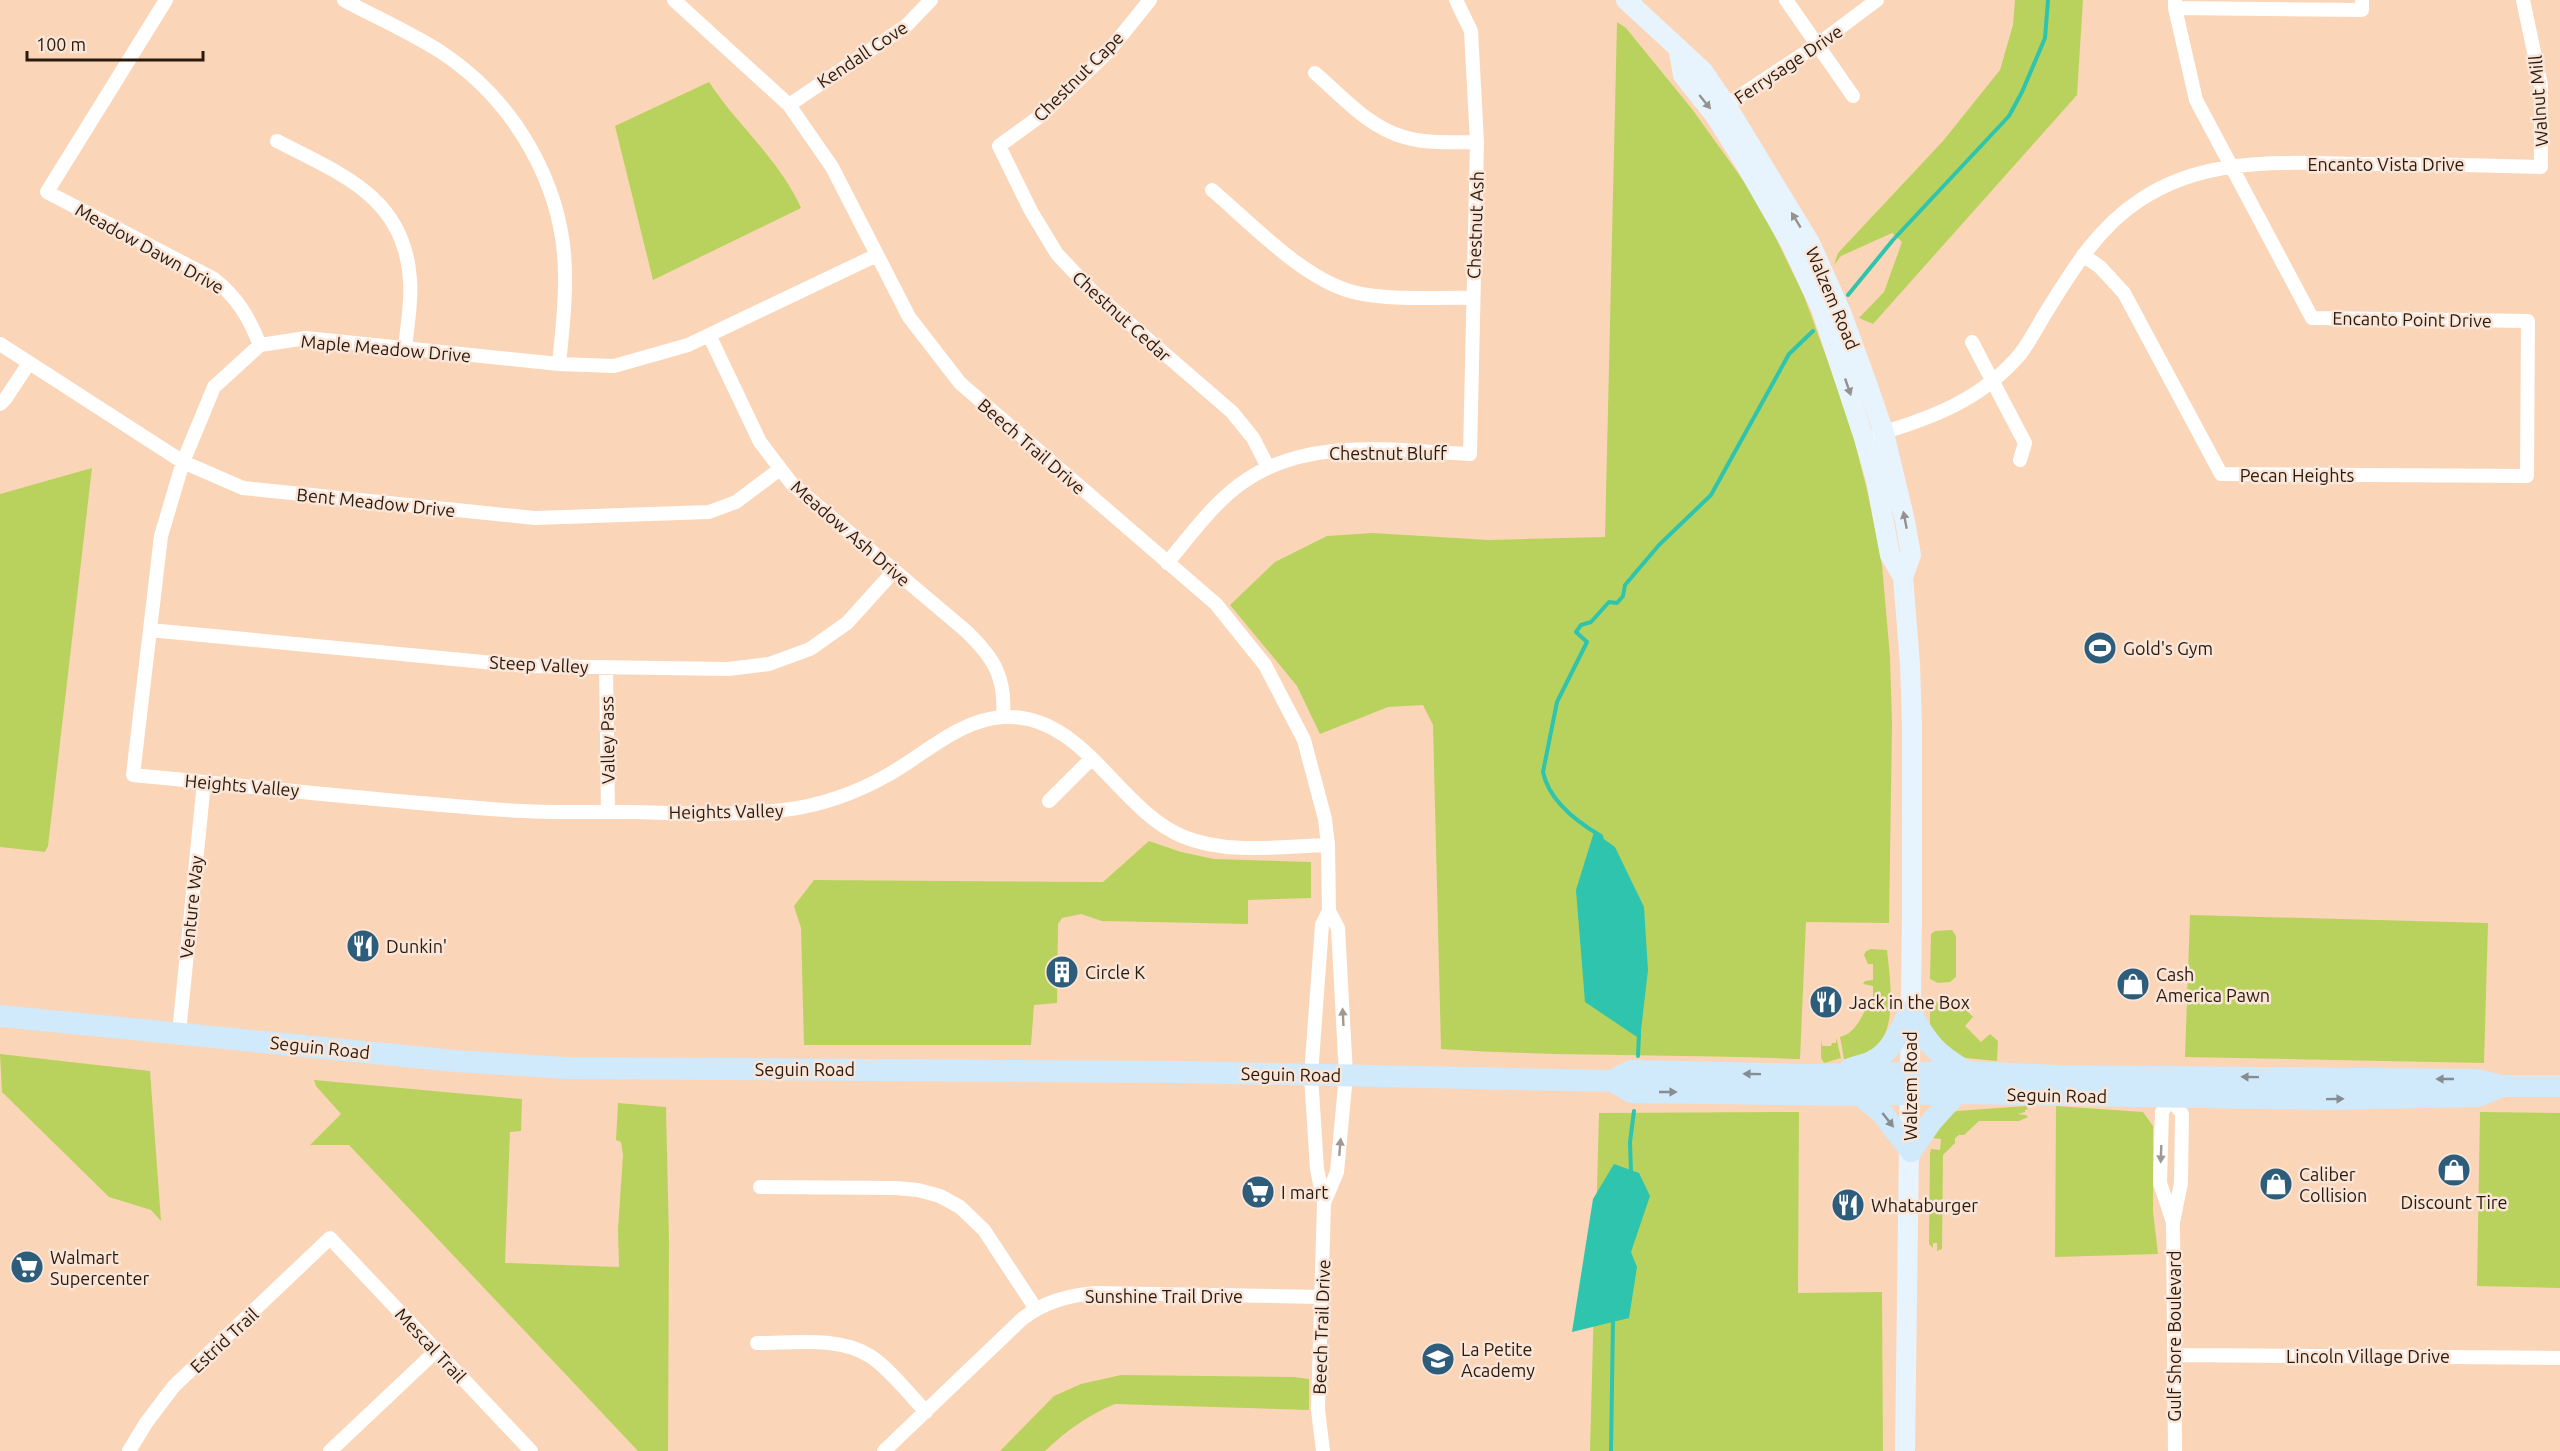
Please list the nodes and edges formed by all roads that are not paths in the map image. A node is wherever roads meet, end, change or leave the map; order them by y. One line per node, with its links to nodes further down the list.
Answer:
1 (166, 0): 31 (street, Meadow Dawn Drive)
2 (344, 0): 34 (street)
3 (674, 0): 17 (street, Beech Trail Drive)
4 (931, 0): 17 (street, Kendall Cove)
5 (1150, 0): 21 (street, Chestnut Cape)
6 (1456, 0): 20 (street, Chestnut Ash)
7 (1626, 0): 14 (street, Walzem Road)
8 (1786, 0): 13 (street)
9 (1877, 0): 13 (street, Ferrysage Drive)
10 (2523, 0): 23 (street, Walnut Mill)
11 (2175, 4): 12 (street); 22 (street, Encanto Point Drive)
12 (2362, 5)
13 (1817, 45): 16 (street); 18 (street, Ferrysage Drive)
14 (1679, 52): 18 (street, Walzem Road); 38 (street, Walzem Road, one-way to 38)
15 (1315, 73): 20 (street)
16 (1853, 96)
17 (789, 105): 25 (street, Beech Trail Drive)
18 (1726, 105): 37 (street, Walzem Road, one-way to 18)
19 (277, 141): 32 (street)
20 (1477, 142): 27 (street, Chestnut Ash)
21 (999, 146): 42 (street, Chestnut Cedar)
22 (2232, 165): 23 (street, Encanto Vista Drive); 26 (street); 44 (street, Encanto Point Drive)
23 (2541, 167)
24 (1212, 190): 27 (street)
25 (877, 255): 28 (street, Maple Meadow Drive); 45 (street, Beech Trail Drive)
26 (2083, 255): 35 (street); 44 (street, Pecan Heights)
27 (1473, 297): 39 (street, Chestnut Ash)
28 (709, 335): 34 (street, Maple Meadow Drive); 43 (street, Meadow Ash Drive)
29 (1972, 342): 35 (street)
30 (0, 344): 33 (street, Bent Meadow Drive)
31 (260, 345): 32 (street, Maple Meadow Drive); 41 (street)
32 (405, 349): 34 (street, Maple Meadow Drive)
33 (29, 363): 36 (street); 41 (street, Bent Meadow Drive)
34 (559, 364)
35 (1993, 380): 37 (street); 40 (street)
36 (0, 404)
37 (1884, 433): 38 (street); 47 (street, Walzem Road, one-way to 37)
38 (1864, 438): 47 (street, Walzem Road)
39 (1470, 454): 42 (street, Chestnut Bluff)
40 (2020, 460)
41 (183, 462): 43 (street, Bent Meadow Drive); 48 (street)
42 (1268, 467): 45 (street, Chestnut Bluff)
43 (780, 470): 46 (street, Meadow Ash Drive)
44 (2527, 476)
45 (1167, 562): 55 (street, Beech Trail Drive)
46 (894, 571): 49 (street, Steep Valley); 50 (street, Meadow Ash Drive)
47 (1903, 577): 57 (street, Walzem Road)
48 (150, 630): 49 (street, Steep Valley); 52 (street, Heights Valley)
49 (606, 667): 54 (street, Valley Pass)
50 (1003, 717): 51 (street, Heights Valley); 54 (street, Heights Valley)
51 (1091, 759): 53 (street); 55 (street, Heights Valley)
52 (204, 782): 54 (street, Heights Valley); 59 (street, Venture Way)
53 (1048, 801)
54 (608, 812)
55 (1328, 845): 56 (street, Beech Trail Drive)
56 (1329, 911): 62 (street, Beech Trail Drive); 63 (street, Beech Trail Drive, one-way to 56)
57 (1910, 1012): 60 (main road); 61 (main road); 67 (street, Walzem Road)
58 (0, 1016): 59 (main road, Seguin Road)
59 (179, 1033): 62 (main road, Seguin Road)
60 (1966, 1072): 64 (main road, Seguin Road); 67 (main road, Seguin Road)
61 (1838, 1074): 66 (main road, Seguin Road, one-way to 66); 67 (main road, Seguin Road)
62 (1311, 1075): 63 (main road, Seguin Road); 75 (street, Beech Trail Drive)
63 (1346, 1076): 66 (main road, Seguin Road); 75 (street, Beech Trail Drive, one-way to 63)
64 (2120, 1076): 65 (main road, Seguin Road); 72 (main road)
65 (2219, 1077): 68 (main road, Seguin Road, one-way to 65); 72 (main road)
66 (1612, 1081): 71 (main road, Seguin Road, one-way to 71)
67 (1910, 1083): 70 (main road, Seguin Road); 71 (main road, Seguin Road); 73 (street, Walzem Road)
68 (2502, 1086): 69 (main road, Seguin Road); 72 (main road, Seguin Road, one-way to 68)
69 (2560, 1086)
70 (1957, 1093): 72 (main road, Seguin Road); 73 (main road)
71 (1860, 1095): 73 (main road, one-way to 73)
72 (2171, 1098): 76 (street, Gulf Shore Boulevard); 76 (street, Gulf Shore Boulevard, one-way to 76)
73 (1911, 1151): 90 (street, Walzem Road)
74 (760, 1187): 79 (street)
75 (1324, 1203): 78 (street, Beech Trail Drive)
76 (2173, 1222): 82 (street, Gulf Shore Boulevard)
77 (330, 1238): 81 (street, Mescal Trail); 85 (street, Estrid Trail)
78 (1322, 1298): 79 (street, Sunshine Trail Drive); 89 (street, Beech Trail Drive)
79 (1036, 1309): 84 (street, Sunshine Trail Drive)
80 (757, 1343): 84 (street)
81 (436, 1351): 86 (street); 87 (street, Mescal Trail)
82 (2176, 1355): 83 (street, Lincoln Village Drive); 91 (street, Gulf Shore Boulevard)
83 (2560, 1358)
84 (926, 1412): 88 (street, Sunshine Trail Drive)
85 (129, 1451)
86 (330, 1451)
87 (531, 1451)
88 (884, 1451)
89 (1323, 1451)
90 (1905, 1451)
91 (2175, 1451)

